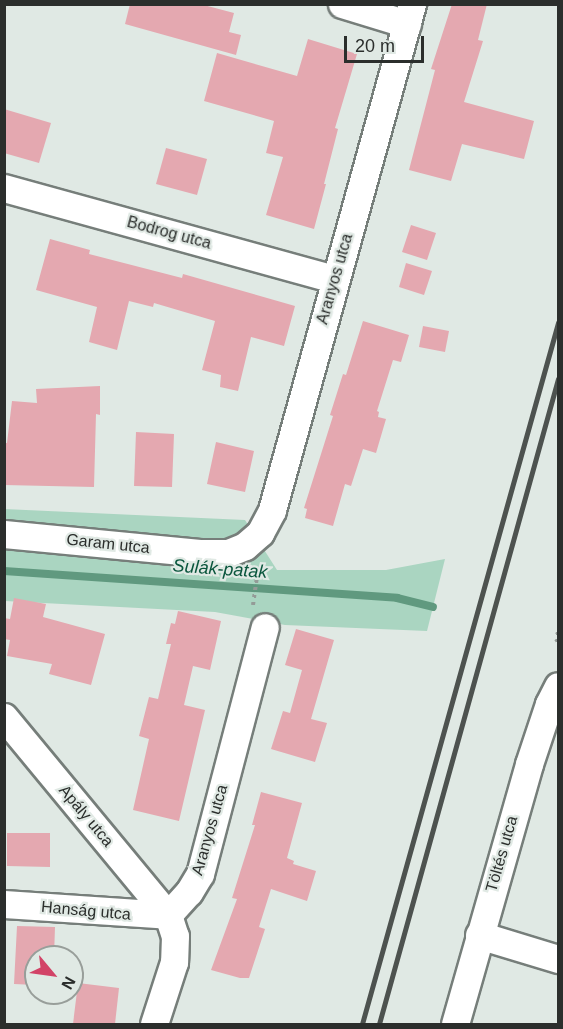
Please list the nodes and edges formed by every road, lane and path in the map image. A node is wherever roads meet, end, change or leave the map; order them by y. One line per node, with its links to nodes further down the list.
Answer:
1 (342, 4): 2 (street)
2 (410, 14): 4 (street, Aranyos utca)
3 (4, 188): 4 (street, Bodrog utca)
4 (334, 279): 6 (street, Aranyos utca)
5 (11, 537): 6 (street, Garam utca)
6 (252, 553): 7 (path)
7 (259, 620): 13 (street, Aranyos utca)
8 (558, 632): 9 (path)
9 (558, 642)
10 (558, 686): 14 (street, Töltés utca)
11 (4, 717): 13 (street, Apály utca)
12 (4, 904): 13 (street, Hanság utca)
13 (168, 915): 16 (street)
14 (479, 935): 15 (street); 17 (street, Töltés utca)
15 (558, 958)
16 (154, 1024)
17 (455, 1024)

